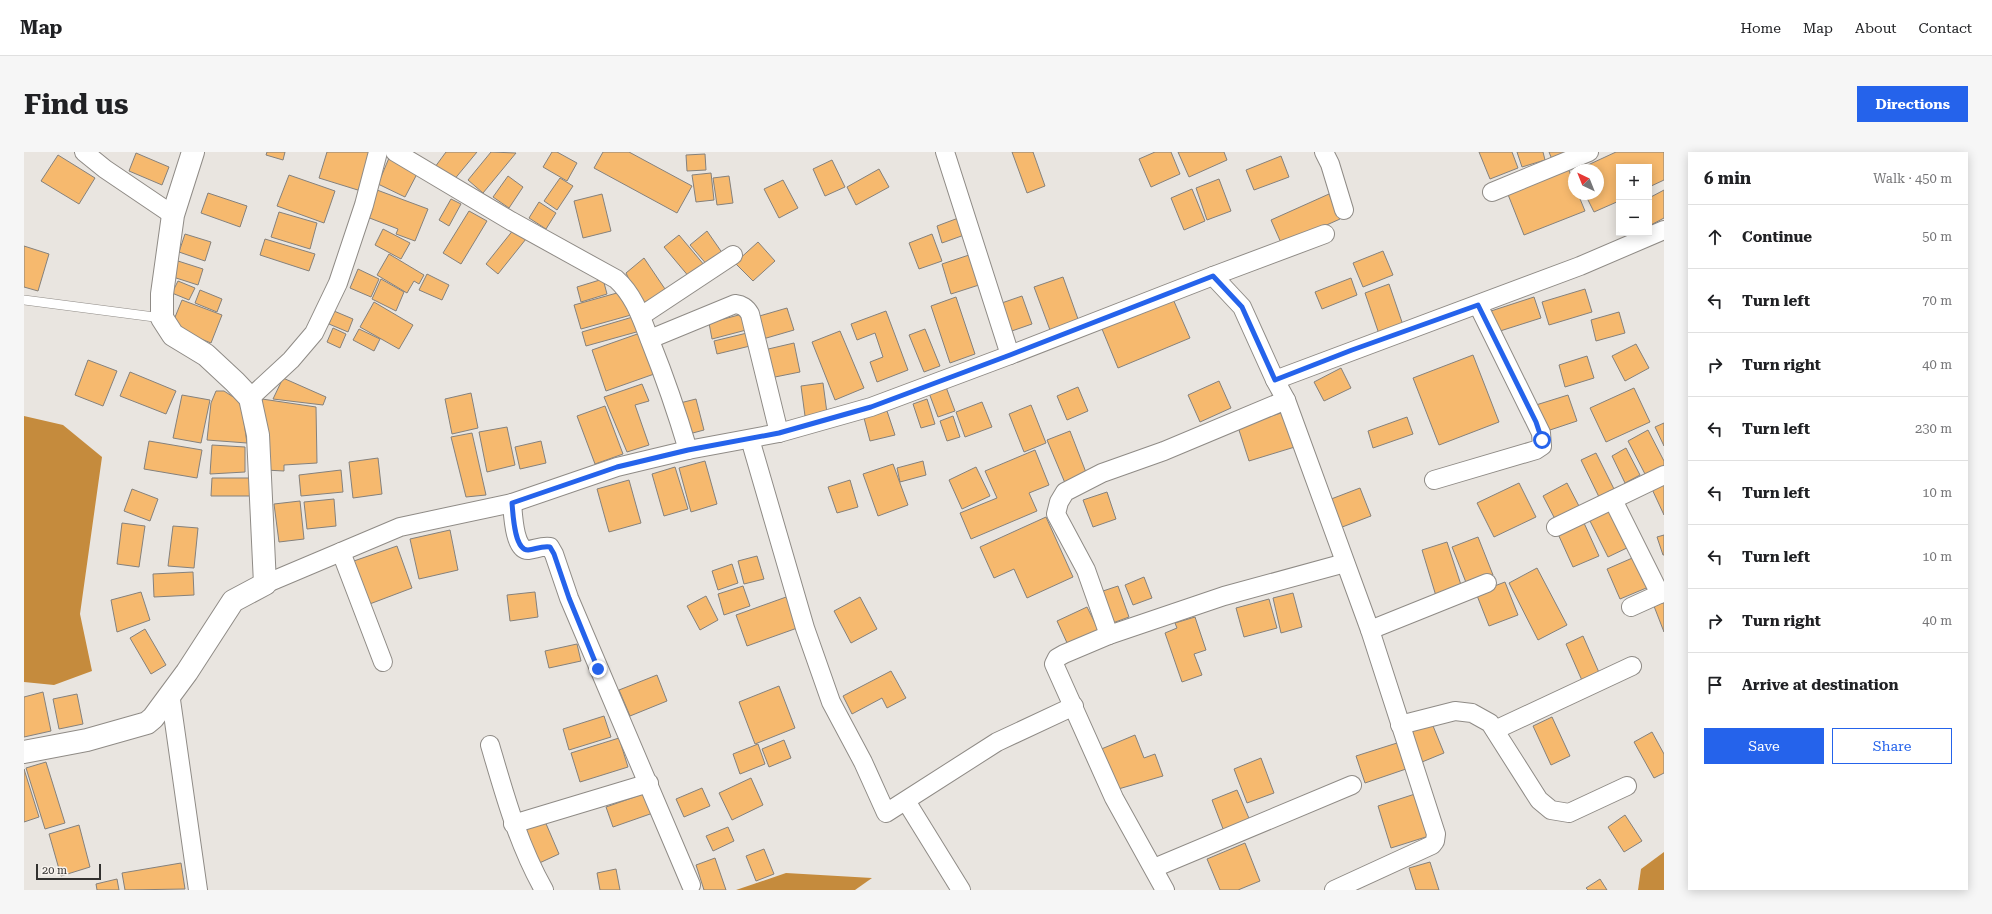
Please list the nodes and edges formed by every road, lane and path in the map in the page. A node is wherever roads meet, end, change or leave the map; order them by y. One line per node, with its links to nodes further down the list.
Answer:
1 (84, 152): 10 (street)
2 (193, 152): 10 (street)
3 (378, 152): 22 (street)
4 (395, 152): 17 (street)
5 (945, 152): 20 (street)
6 (1324, 152): 9 (street)
7 (1589, 152): 8 (street)
8 (1492, 192)
9 (1344, 210)
10 (174, 215): 18 (street)
11 (1664, 230): 16 (street)
12 (1325, 234): 14 (street)
13 (733, 255): 17 (street)
14 (1213, 276): 20 (street); 21 (street)
15 (24, 300): 18 (lane)
16 (1478, 305): 21 (street); 28 (street)
17 (641, 316): 19 (street)
18 (162, 318): 22 (street)
19 (650, 339): 24 (street); 26 (street)
20 (1010, 355): 24 (street)
21 (1275, 380): 23 (street)
22 (250, 398): 35 (street)
23 (1286, 400): 33 (street); 39 (street)
24 (779, 433): 25 (street)
25 (750, 439): 26 (street); 51 (street)
26 (688, 450): 30 (street)
27 (1664, 475): 29 (street)
28 (1434, 480)
29 (1613, 500): 31 (street); 36 (street)
30 (512, 503): 32 (street); 48 (street)
31 (1556, 527)
32 (341, 552): 35 (street); 40 (street)
33 (1345, 563): 38 (street); 39 (street)
34 (1487, 582): 38 (street)
35 (265, 584): 42 (street)
36 (1662, 593): 37 (street)
37 (1631, 607)
38 (1370, 630): 44 (street)
39 (1110, 635): 43 (street)
40 (383, 662)
41 (1632, 666): 45 (street)
42 (170, 693): 47 (street); 55 (street)
43 (1074, 706): 51 (street); 53 (street)
44 (1400, 725): 45 (street); 59 (street)
45 (1495, 730): 50 (street)
46 (490, 745): 52 (street)
47 (24, 752)
48 (649, 783): 52 (street); 54 (street)
49 (1352, 784): 53 (street)
50 (1627, 786)
51 (906, 801): 57 (street)
52 (513, 824): 56 (street)
53 (1154, 868): 58 (street)
54 (691, 885)
55 (198, 890)
56 (544, 890)
57 (961, 890)
58 (1165, 890)
59 (1334, 890)

